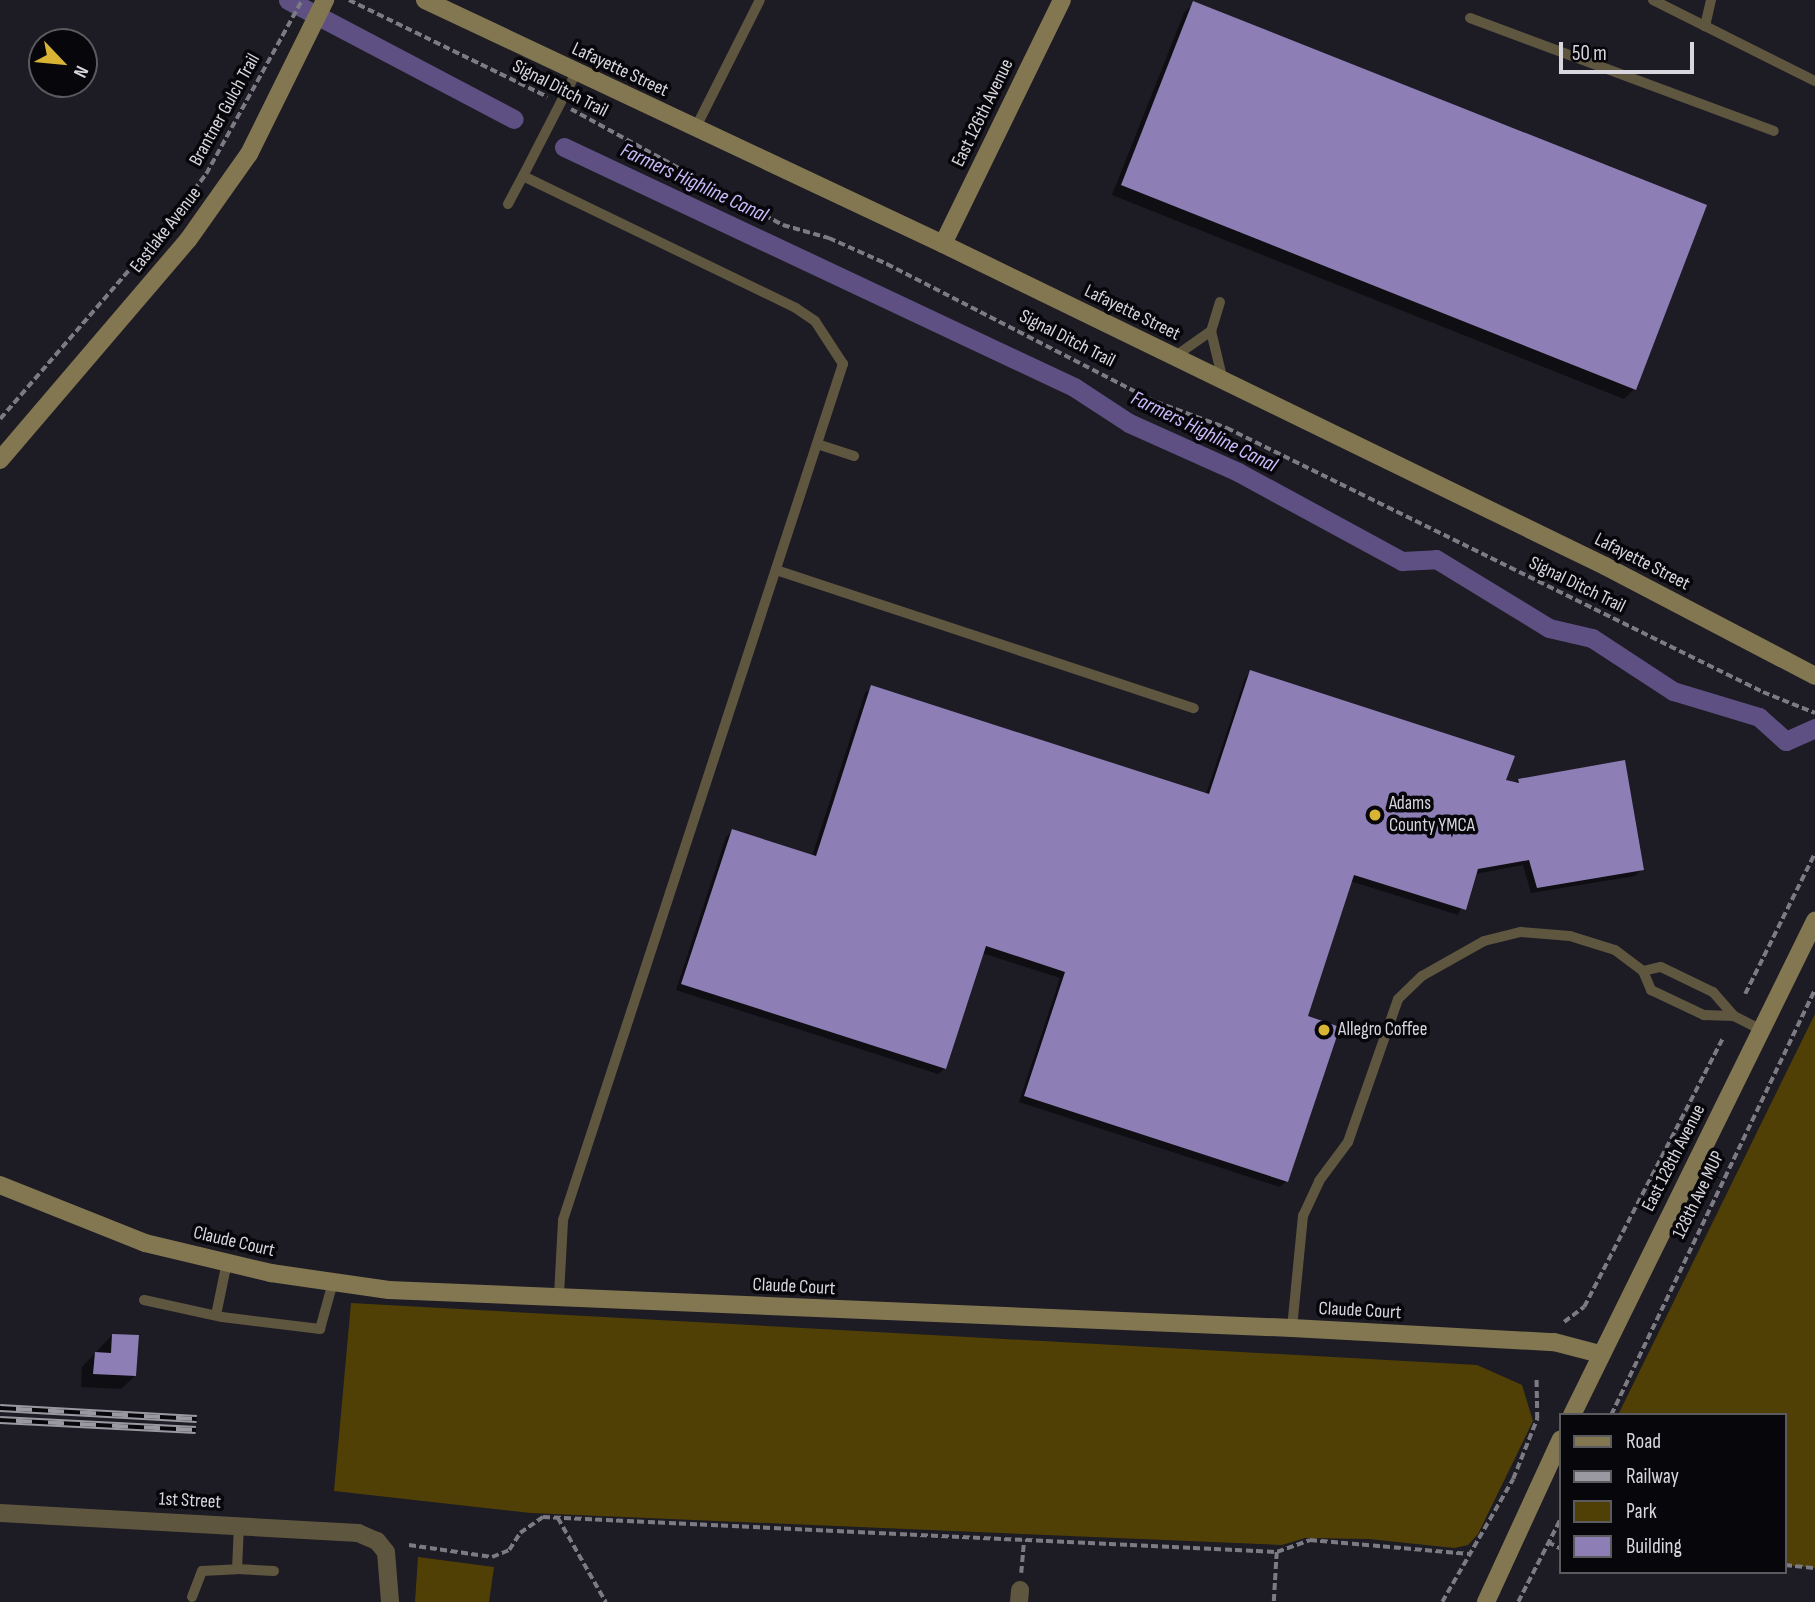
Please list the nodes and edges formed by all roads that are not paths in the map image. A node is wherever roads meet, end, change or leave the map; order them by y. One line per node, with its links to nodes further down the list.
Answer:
1 (425, 0): 9 (street, Lafayette Street)
2 (760, 0): 11 (lane)
3 (1062, 0): 15 (street, East 126th Avenue)
4 (1653, 0): 8 (lane)
5 (1711, 0): 8 (lane)
6 (324, 3): 22 (street, Eastlake Avenue)
7 (1470, 18): 12 (lane)
8 (1705, 26): 10 (lane)
9 (576, 73): 11 (street, Lafayette Street); 13 (lane)
10 (1815, 81)
11 (695, 129): 15 (street, Lafayette Street)
12 (1774, 131)
13 (523, 176): 14 (lane); 20 (lane)
14 (508, 204)
15 (943, 244): 18 (street, Lafayette Street)
16 (1220, 302): 17 (lane)
17 (1211, 331): 18 (lane); 19 (lane)
18 (1174, 357): 19 (street, Lafayette Street)
19 (1223, 381): 24 (street, Lafayette Street)
20 (817, 444): 21 (lane); 23 (lane)
21 (854, 456)
22 (0, 460)
23 (776, 570): 25 (lane); 33 (lane)
24 (1815, 676)
25 (1194, 708)
26 (1815, 921): 29 (street, East 128th Avenue)
27 (1643, 971): 28 (lane); 28 (lane); 36 (lane)
28 (1734, 1016): 29 (lane)
29 (1762, 1030): 37 (street, East 128th Avenue)
30 (0, 1185): 31 (street, Claude Court)
31 (227, 1262): 32 (street, Claude Court); 35 (lane)
32 (333, 1282): 33 (street, Claude Court); 35 (lane)
33 (559, 1295): 36 (street, Claude Court)
34 (144, 1300): 35 (lane)
35 (216, 1315)
36 (1292, 1328): 37 (street, Claude Court)
37 (1600, 1354): 38 (street, East 128th Avenue)
38 (1573, 1413)
39 (1560, 1442): 46 (street)
40 (0, 1513): 41 (street, 1st Street)
41 (239, 1525): 42 (lane); 45 (street, 1st Street)
42 (237, 1569): 43 (lane); 44 (lane)
43 (274, 1571)
44 (192, 1597)
45 (390, 1602)
46 (1486, 1602)

